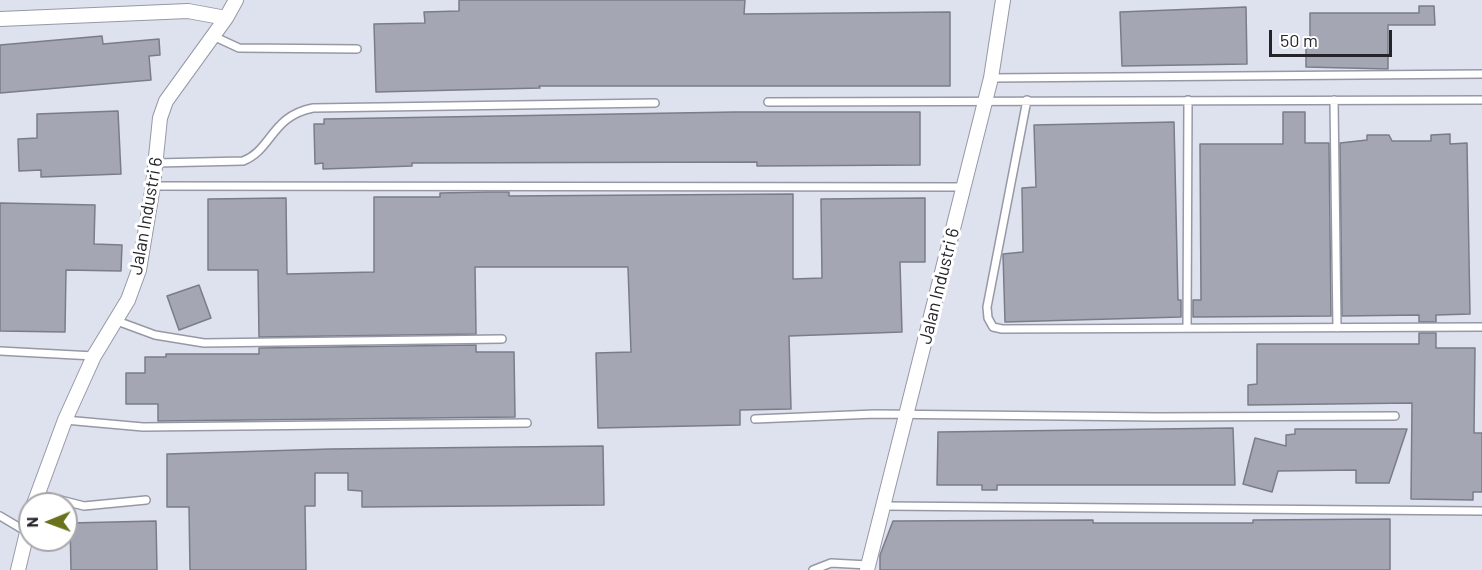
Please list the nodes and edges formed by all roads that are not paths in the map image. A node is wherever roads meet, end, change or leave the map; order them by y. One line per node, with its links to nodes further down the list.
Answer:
1 (236, 0): 3 (street, Jalan Industri 6)
2 (1003, 0): 8 (street, Jalan Industri 6)
3 (226, 18): 4 (street); 5 (street, Jalan Industri 6)
4 (0, 19)
5 (213, 36): 6 (lane); 16 (street, Jalan Industri 6)
6 (357, 49)
7 (1482, 74): 8 (lane)
8 (992, 78): 9 (street, Jalan Industri 6)
9 (986, 100): 10 (lane); 15 (lane); 18 (street, Jalan Industri 6)
10 (1027, 100): 11 (lane); 21 (lane)
11 (1188, 100): 12 (lane); 21 (lane)
12 (1334, 100): 13 (lane); 22 (lane)
13 (1482, 100)
14 (655, 102): 16 (lane)
15 (768, 102)
16 (156, 163): 17 (street, Jalan Industri 6)
17 (153, 186): 18 (lane); 19 (street, Jalan Industri 6)
18 (964, 187): 26 (street, Jalan Industri 6)
19 (117, 321): 23 (lane); 25 (street, Jalan Industri 6)
20 (1482, 327): 22 (lane)
21 (1187, 328): 22 (lane)
22 (1337, 328)
23 (502, 339)
24 (0, 351): 25 (lane)
25 (94, 356): 29 (street, Jalan Industri 6)
26 (906, 416): 27 (lane); 28 (lane); 34 (street, Jalan Industri 6)
27 (1395, 416)
28 (755, 419)
29 (64, 420): 30 (lane); 31 (street, Jalan Industri 6)
30 (527, 423)
31 (38, 492)
32 (146, 500): 33 (lane)
33 (78, 505)
34 (884, 506): 35 (lane); 39 (street, Jalan Industri 6)
35 (1482, 511)
36 (0, 516): 37 (lane)
37 (18, 522)
38 (22, 552): 40 (street)
39 (868, 567): 41 (lane)
40 (18, 570)
41 (813, 570)

